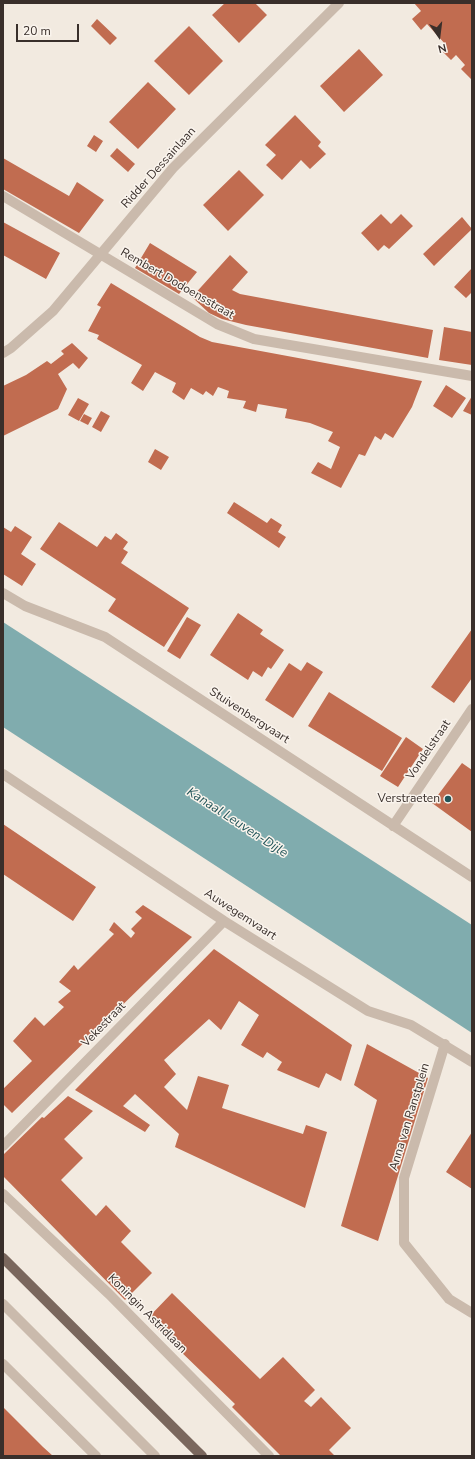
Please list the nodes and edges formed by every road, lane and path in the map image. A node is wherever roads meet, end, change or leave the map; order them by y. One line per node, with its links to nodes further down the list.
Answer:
1 (339, 3): 3 (street, Ridder Dessainlaan)
2 (3, 196): 3 (street, Rembert Dodoensstraat)
3 (100, 254): 4 (street, Ridder Dessainlaan); 5 (street, Rembert Dodoensstraat)
4 (3, 353)
5 (472, 376)
6 (3, 593): 9 (street, Stuivenbergvaart)
7 (472, 709): 9 (street, Vondelstraat)
8 (3, 774): 11 (street, Auwegemvaart)
9 (393, 826): 10 (street, Stuivenbergvaart)
10 (472, 877)
11 (224, 921): 12 (street, Auwegemvaart); 14 (street, Vekestraat)
12 (445, 1044): 13 (street, Auwegemvaart); 18 (street, Anna van Ranstplein)
13 (472, 1062)
14 (3, 1146)
15 (3, 1194): 23 (street, Koningin Astridlaan)
16 (3, 1258): 22 (main road)
17 (3, 1304): 21 (street)
18 (472, 1313)
19 (3, 1364): 20 (street)
20 (96, 1456)
21 (155, 1456)
22 (202, 1456)
23 (269, 1456)

